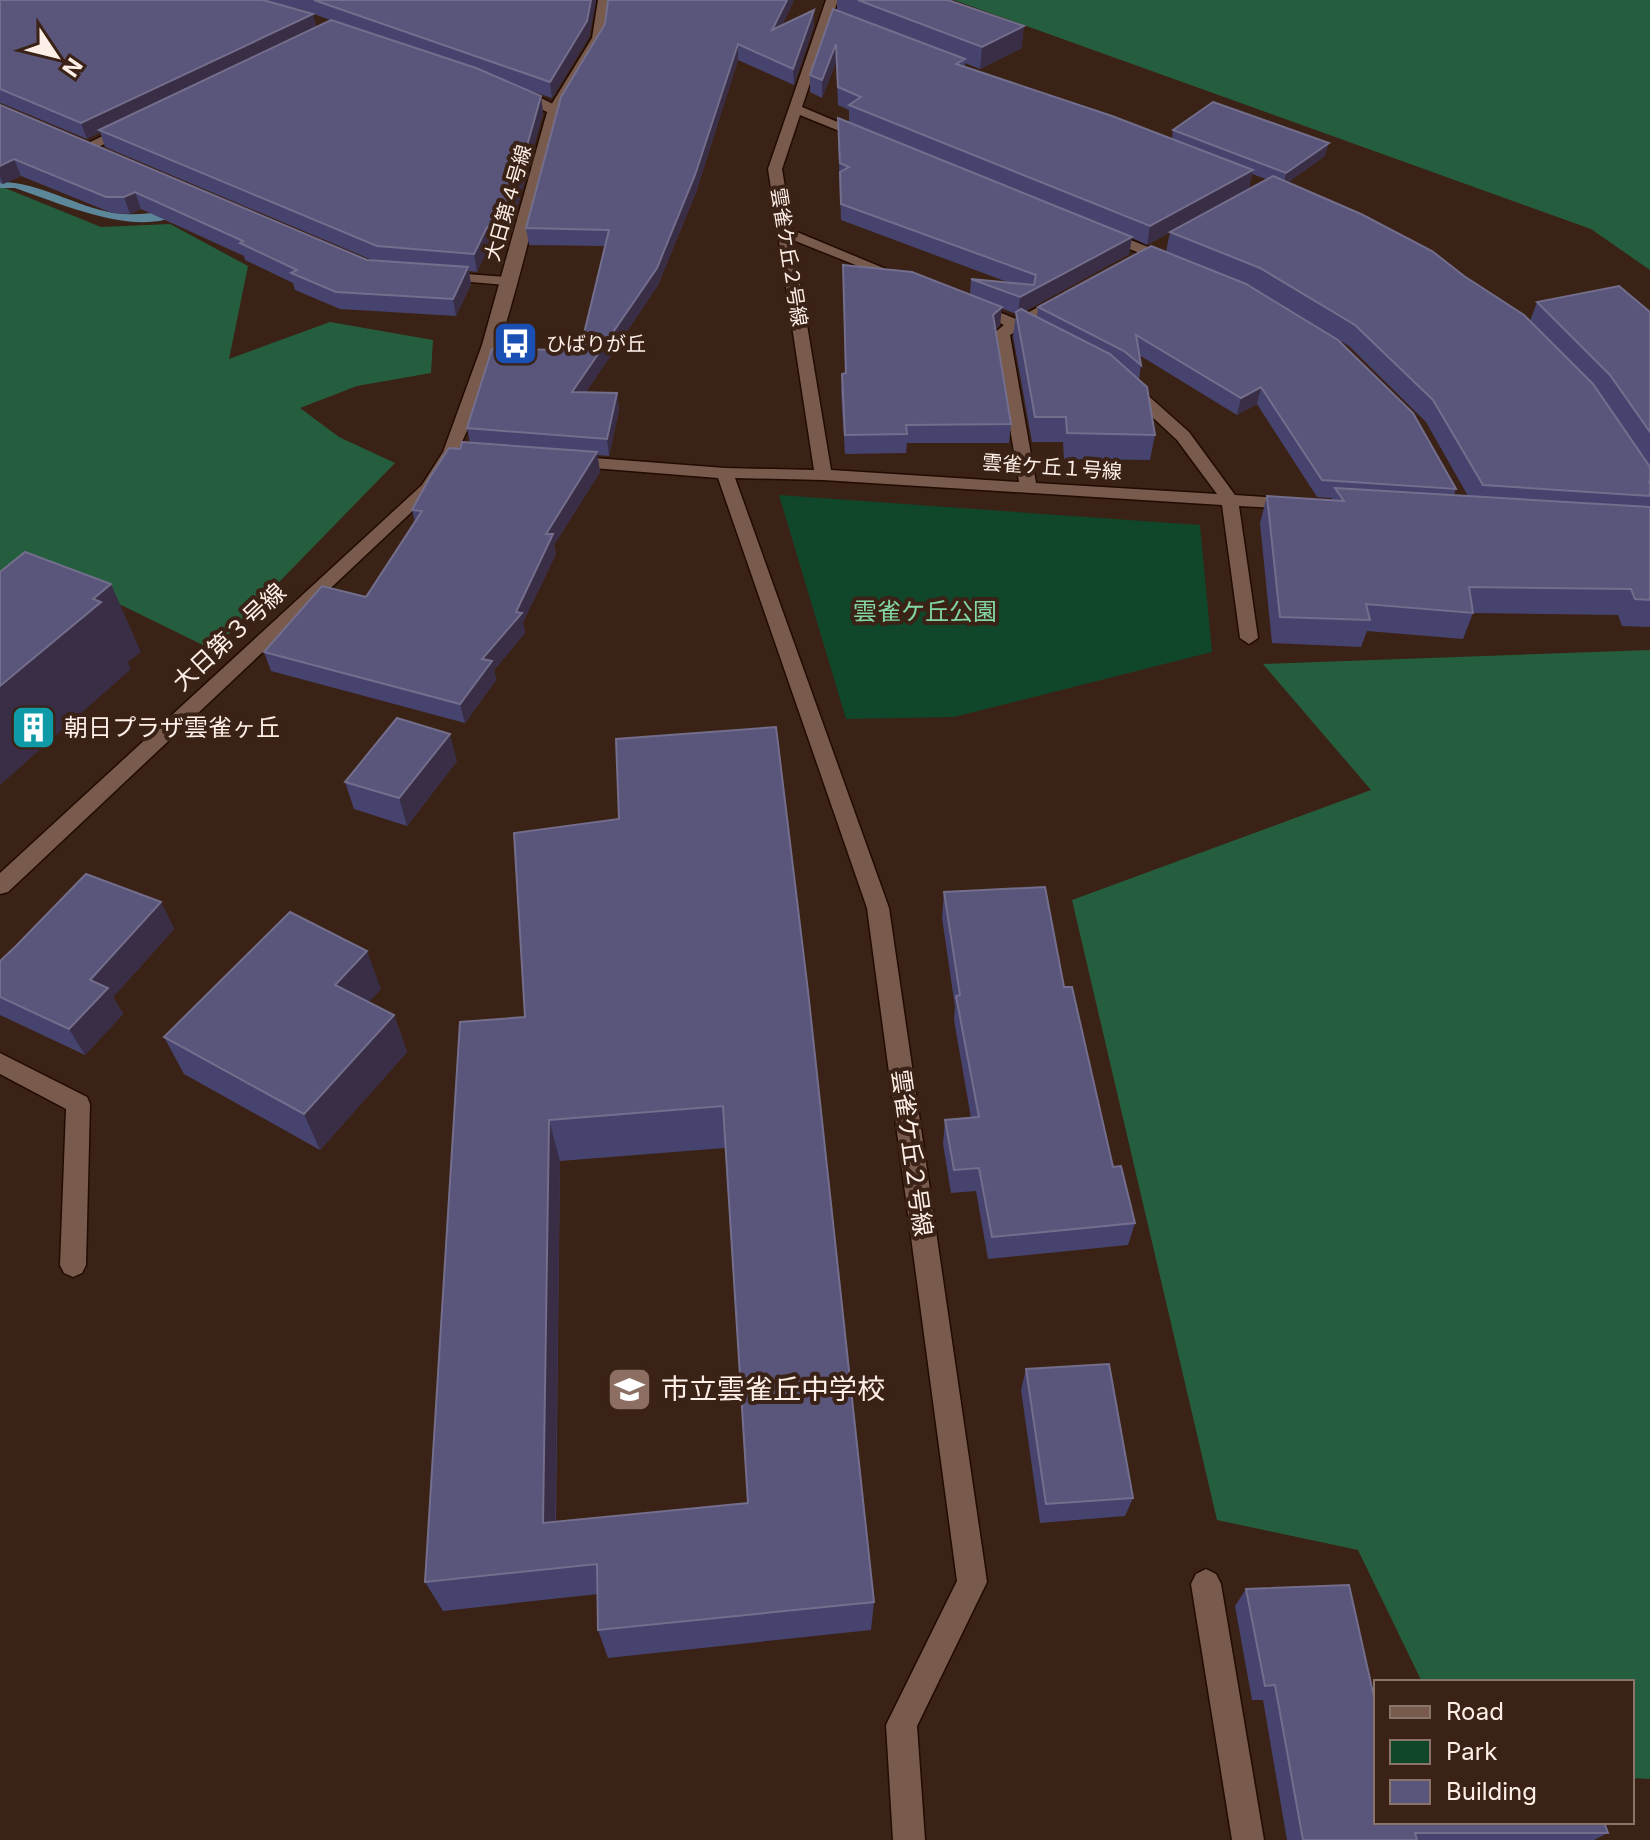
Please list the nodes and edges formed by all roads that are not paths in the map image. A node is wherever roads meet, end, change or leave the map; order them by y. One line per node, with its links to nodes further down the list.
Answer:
1 (604, 0): 5 (street, 大日第４号線)
2 (832, 0): 4 (street, 雲雀ケ丘２号線)
3 (499, 84): 5 (street)
4 (794, 108): 8 (street); 10 (street, 雲雀ケ丘２号線)
5 (554, 110): 13 (street, 大日第４号線)
6 (143, 121): 7 (street)
7 (73, 141)
8 (883, 144)
9 (1090, 228): 11 (street)
10 (785, 232): 14 (street); 23 (street, 雲雀ケ丘２号線)
11 (1192, 271)
12 (420, 274): 13 (street)
13 (506, 281): 20 (street, 大日第４号線)
14 (915, 283)
15 (1083, 288): 17 (street)
16 (958, 300): 17 (street)
17 (1016, 323): 18 (street); 24 (street)
18 (1058, 345)
19 (1114, 373): 25 (street)
20 (459, 452): 28 (street, 大日第３号線)
21 (557, 460): 22 (street, 雲雀ケ丘１号線)
22 (725, 473): 23 (street, 雲雀ケ丘１号線); 32 (street, 雲雀ケ丘２号線)
23 (823, 475): 24 (street, 雲雀ケ丘１号線)
24 (1028, 487): 25 (street, 雲雀ケ丘１号線)
25 (1230, 500): 26 (street, 雲雀ケ丘１号線); 27 (street)
26 (1309, 505)
27 (1249, 638)
28 (0, 886)
29 (0, 1063): 30 (street)
30 (73, 1265)
31 (1206, 1584): 33 (street)
32 (909, 1840)
33 (1248, 1840)

